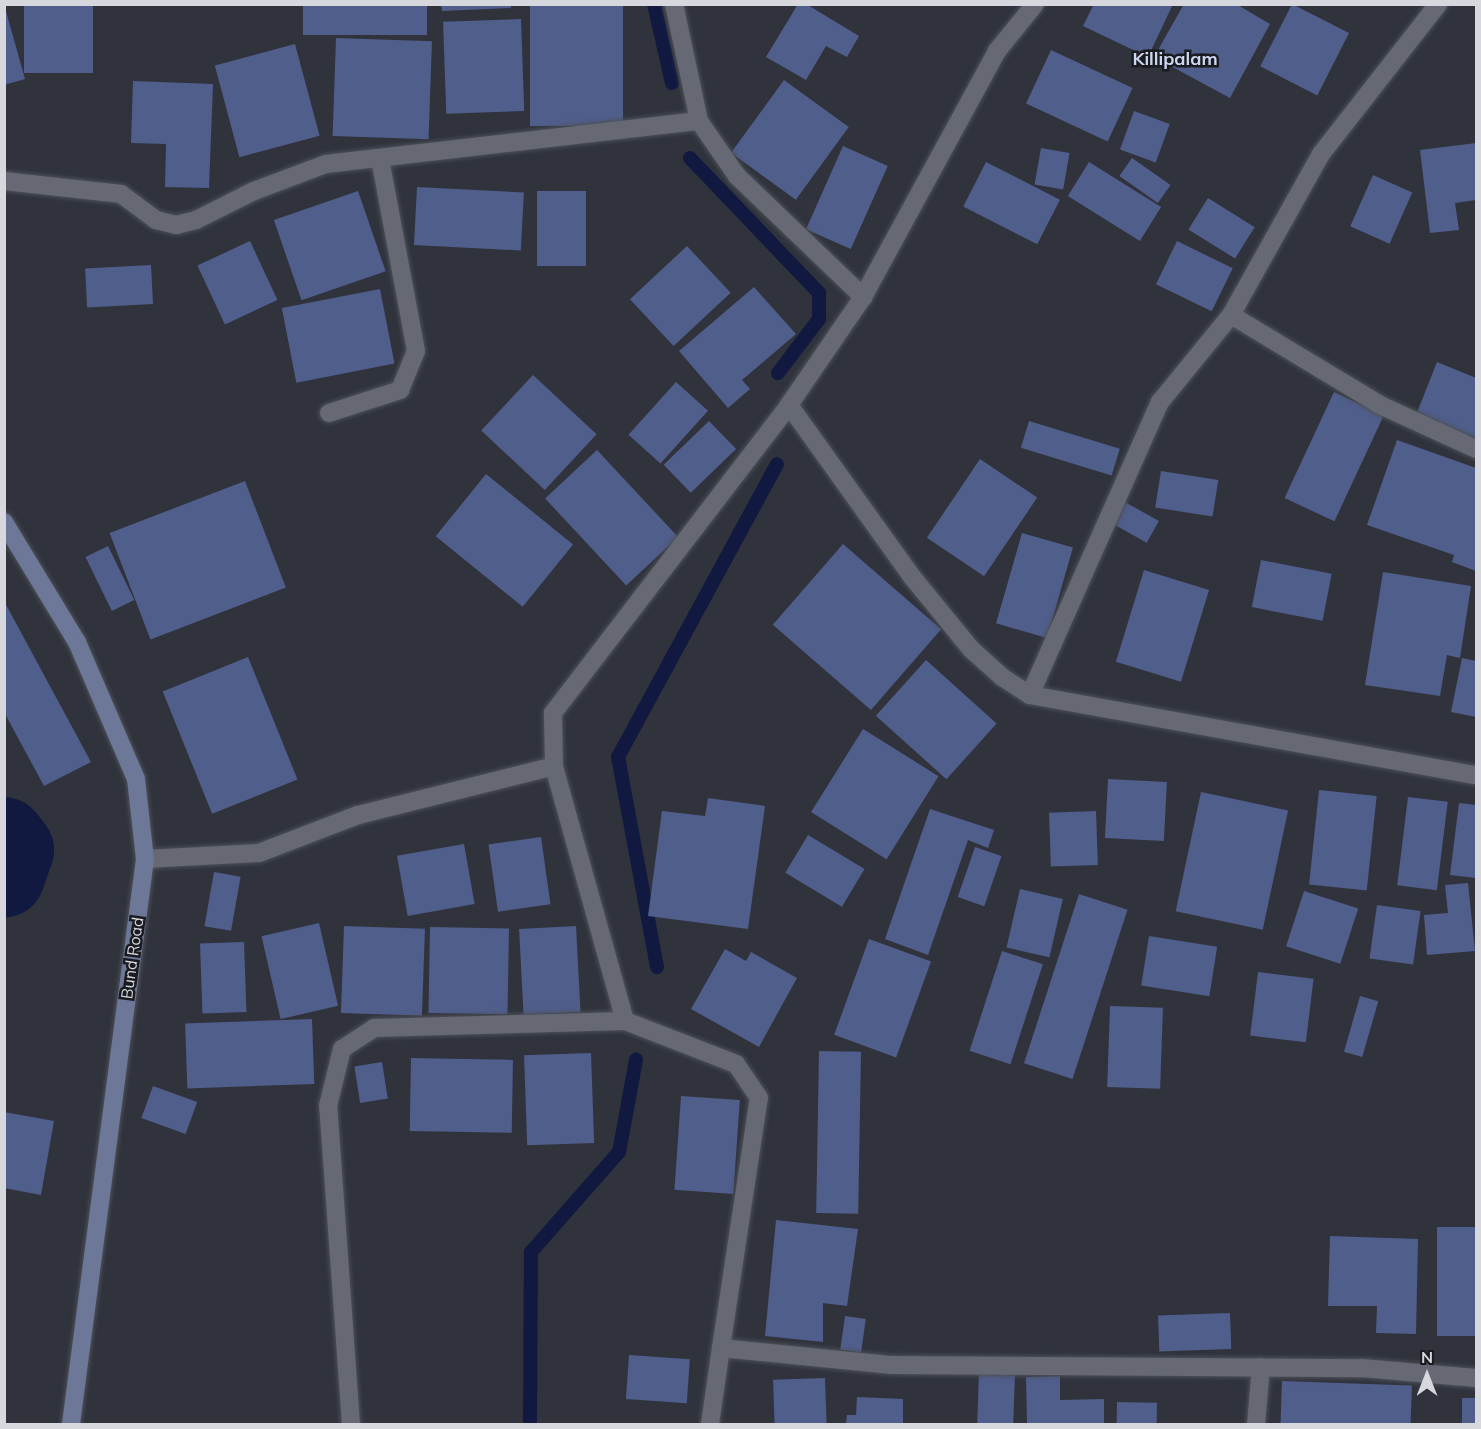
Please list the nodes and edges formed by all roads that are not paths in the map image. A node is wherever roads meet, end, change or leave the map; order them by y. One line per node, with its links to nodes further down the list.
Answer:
1 (674, 4): 4 (street)
2 (1035, 4): 7 (street)
3 (1438, 4): 8 (street)
4 (699, 121): 5 (street); 7 (street)
5 (380, 158): 6 (street); 10 (street)
6 (4, 181)
7 (863, 297): 9 (street)
8 (1231, 315): 11 (street); 13 (street)
9 (789, 405): 13 (street); 14 (street)
10 (329, 413)
11 (1476, 449)
12 (4, 522): 16 (street, Bund Road)
13 (1030, 695): 15 (street)
14 (554, 766): 16 (street); 17 (street)
15 (1476, 775)
16 (145, 859): 21 (street, Bund Road)
17 (625, 1021): 18 (street); 22 (street)
18 (721, 1348): 19 (street); 23 (street)
19 (1261, 1367): 20 (street); 24 (street)
20 (1476, 1378)
21 (71, 1425)
22 (351, 1425)
23 (710, 1425)
24 (1256, 1425)

